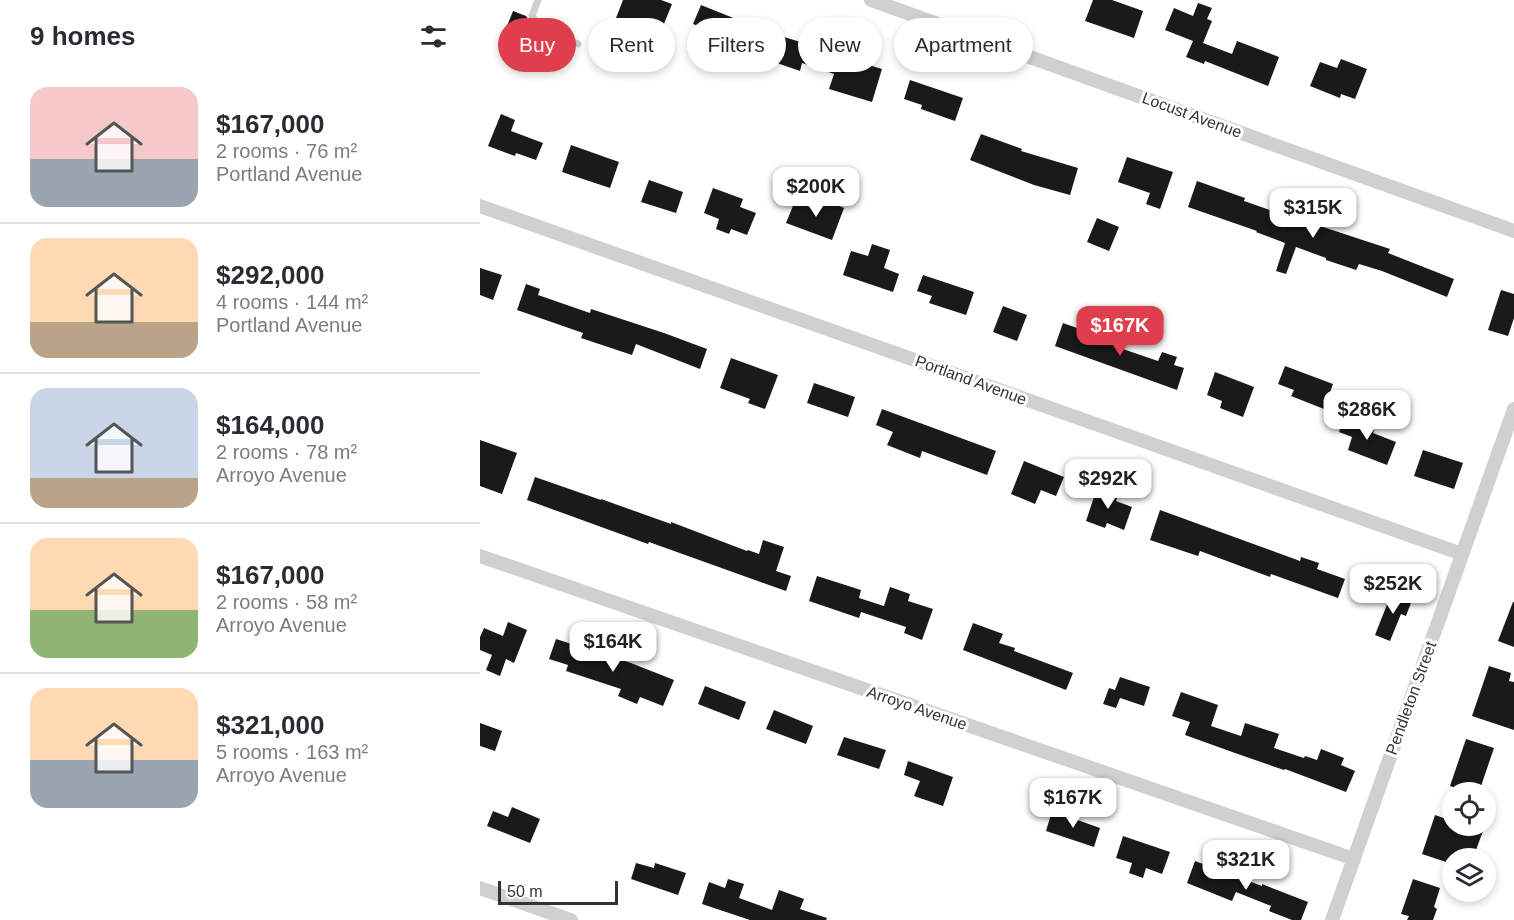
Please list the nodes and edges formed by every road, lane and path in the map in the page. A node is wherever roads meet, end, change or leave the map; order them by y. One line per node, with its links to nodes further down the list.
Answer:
1 (538, 0): 3 (lane)
2 (871, 0): 5 (street, Locust Avenue)
3 (578, 44)
4 (480, 206): 7 (street, Portland Avenue)
5 (1514, 231)
6 (1514, 409): 7 (street, Pendleton Street)
7 (1462, 554): 9 (street, Pendleton Street)
8 (480, 556): 9 (street, Arroyo Avenue)
9 (1354, 860): 12 (street, Pendleton Street)
10 (480, 888): 11 (street)
11 (571, 920)
12 (1332, 920)

